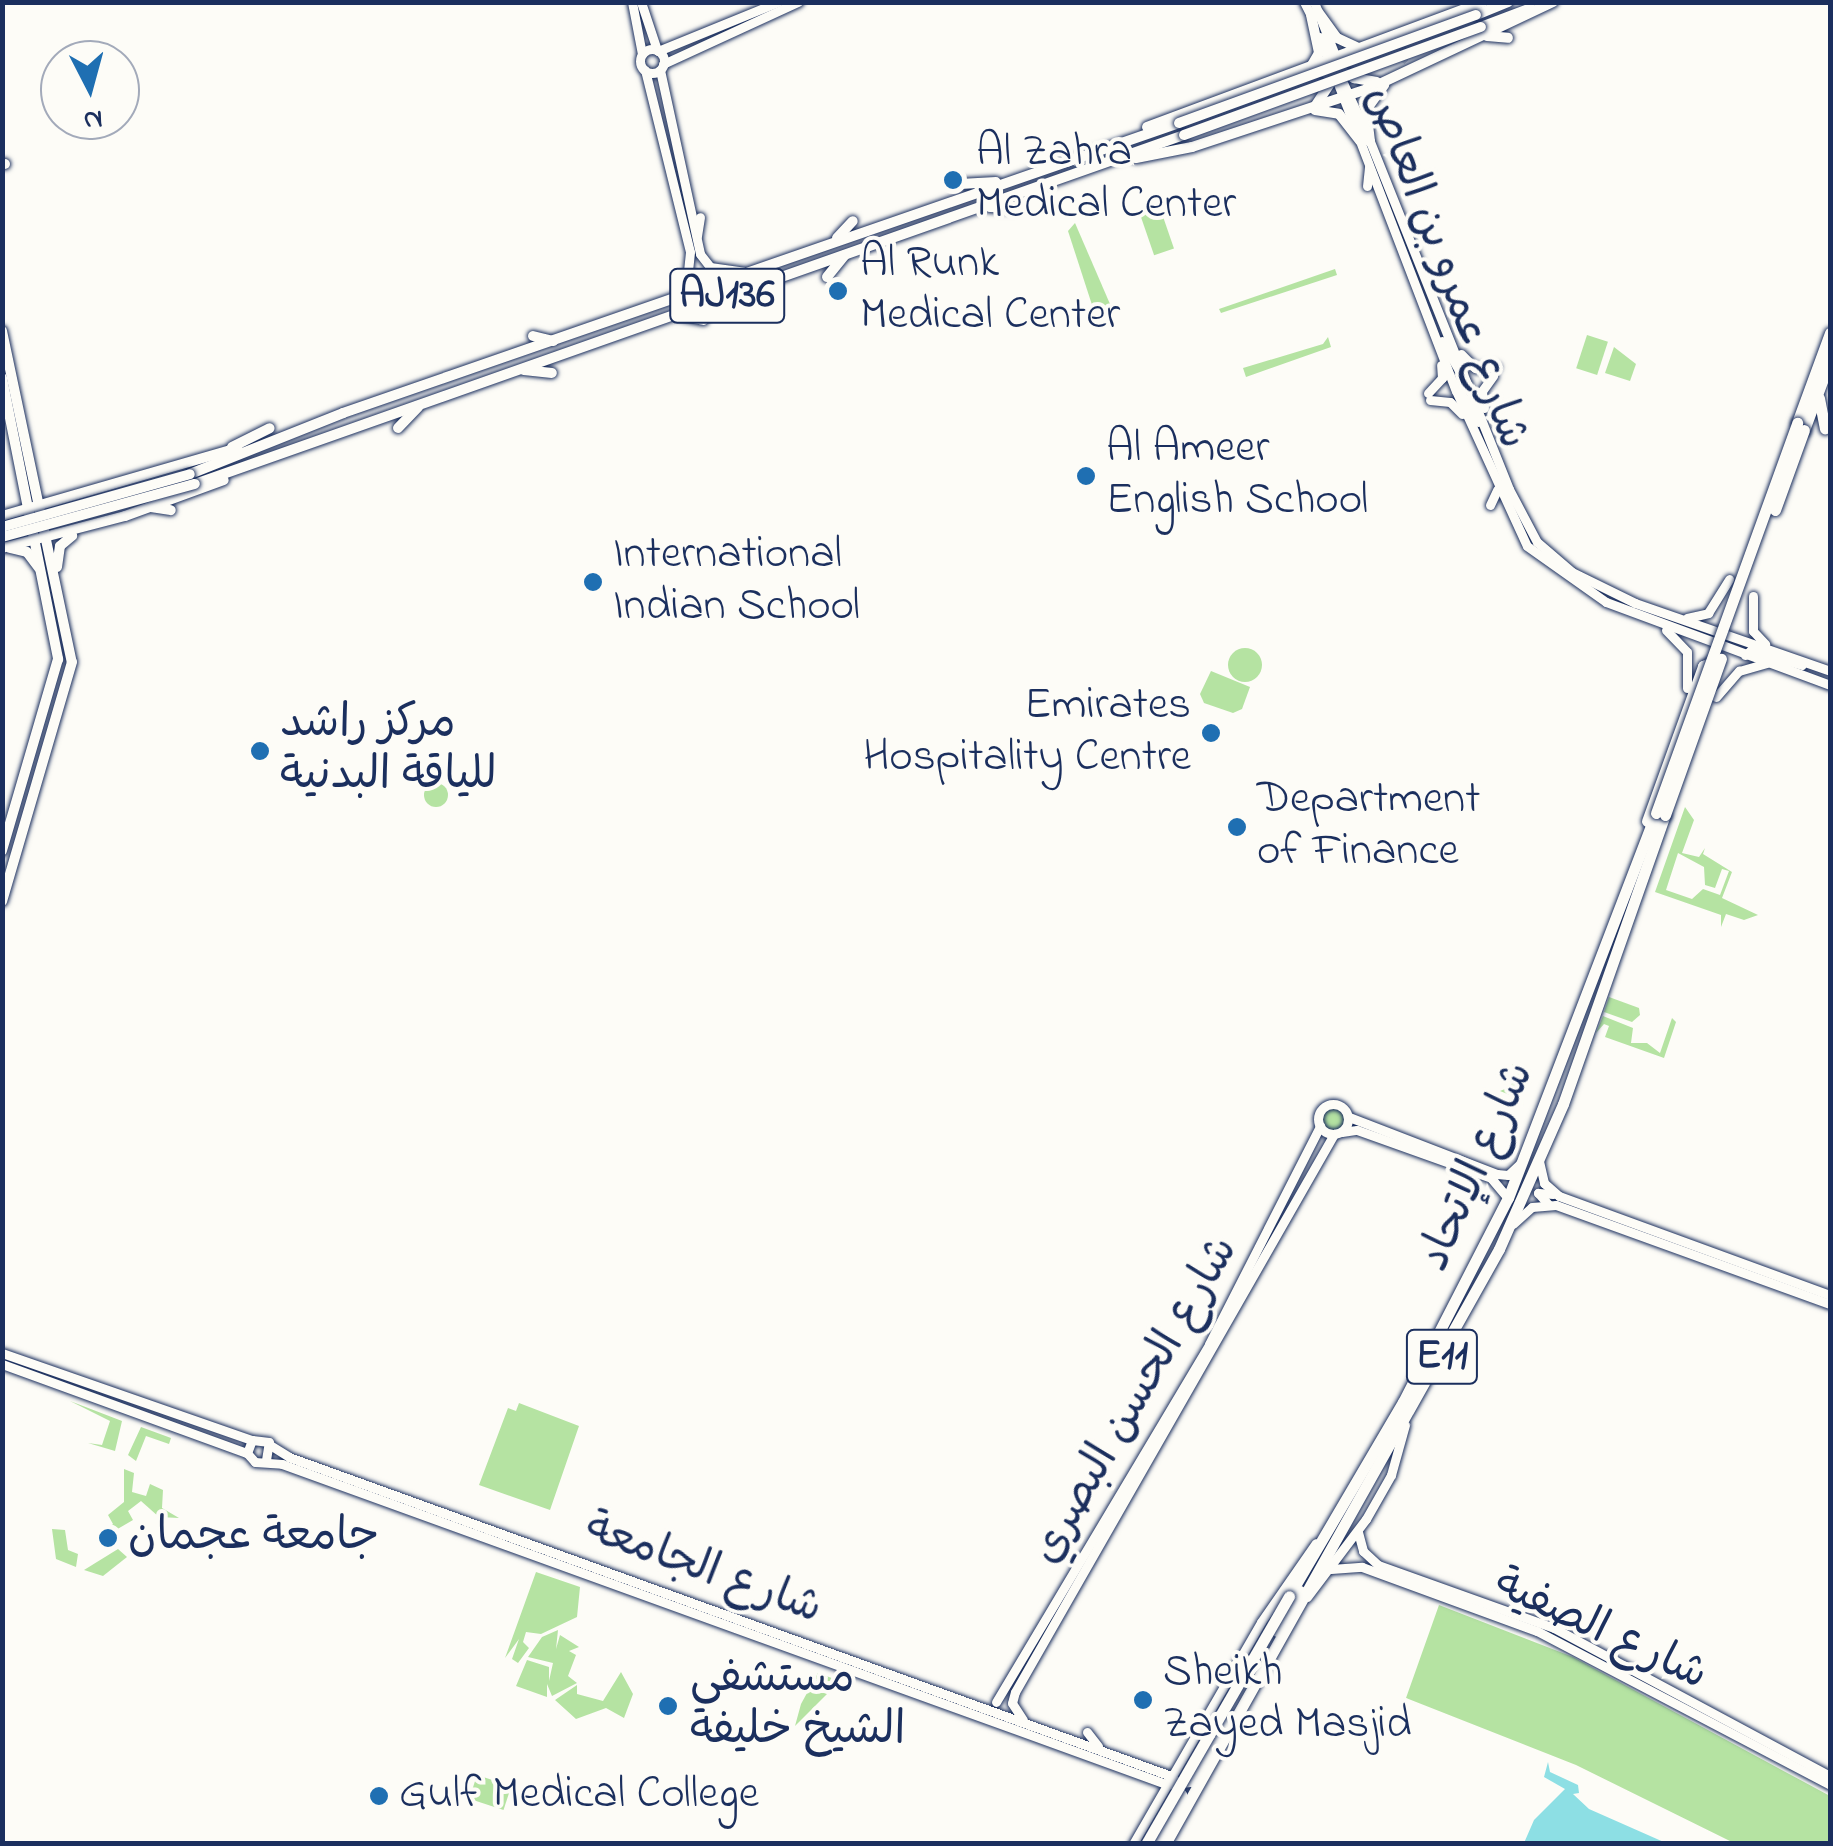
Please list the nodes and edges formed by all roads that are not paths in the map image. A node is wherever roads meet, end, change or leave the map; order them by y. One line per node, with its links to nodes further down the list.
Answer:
1 (641, 2): 15 (main road)
2 (778, 2): 15 (main road)
3 (798, 2): 19 (main road)
4 (1304, 2): 9 (main road, شارع عمرو بن العاص)
5 (1484, 2): 10 (main road)
6 (1508, 2): 34 (main road, AJ136, bridge)
7 (1550, 2): 11 (main road, AJ136)
8 (628, 4): 16 (main road)
9 (1314, 9): 14 (main road); 22 (main road); 23 (main road, شارع عمرو بن العاص)
10 (1418, 28): 13 (main road); 14 (main road)
11 (1484, 32): 12 (main road); 17 (main road); 35 (main road, AJ136, bridge)
12 (1508, 38)
13 (1403, 41)
14 (1362, 49): 23 (main road)
15 (657, 50): 16 (main road); 19 (main road)
16 (642, 55): 20 (main road)
17 (1439, 59): 18 (main road); 24 (main road)
18 (1412, 63)
19 (662, 67): 20 (main road); 30 (main road)
20 (645, 70): 26 (main road)
21 (1318, 70): 22 (main road); 23 (main road); 25 (main road)
22 (1303, 72): 23 (main road); 34 (main road)
23 (1340, 81): 24 (main road); 24 (main road); 25 (main road); 28 (main road); 33 (main road)
24 (1389, 81): 33 (main road)
25 (1329, 92): 28 (main road)
26 (656, 106): 31 (main road); 44 (main road)
27 (1277, 110): 29 (main road)
28 (1308, 110): 29 (main road); 33 (main road)
29 (1263, 124): 35 (main road)
30 (670, 126): 32 (main road); 46 (main road)
31 (654, 128)
32 (682, 139)
33 (1365, 142): 36 (main road, شارع عمرو بن العاص); 57 (main road, شارع عمرو بن العاص)
34 (1078, 157): 37 (main road, AJ136)
35 (1105, 163): 40 (main road, AJ136)
36 (1369, 164): 39 (main road); 54 (main road, شارع عمرو بن العاص)
37 (1007, 182): 38 (main road); 47 (main road, AJ136)
38 (960, 184)
39 (1368, 186)
40 (984, 206): 42 (main road); 48 (main road, AJ136)
41 (671, 207): 44 (main road)
42 (1013, 208)
43 (700, 217): 46 (main road)
44 (683, 221): 50 (main road)
45 (853, 221): 47 (main road)
46 (696, 238): 49 (main road)
47 (832, 243): 51 (main road, AJ136)
48 (848, 253): 52 (main road); 55 (main road, AJ136)
49 (700, 254): 50 (main road); 51 (main road)
50 (690, 263): 53 (main road)
51 (752, 272): 53 (main road, AJ136)
52 (827, 277)
53 (672, 300): 62 (main road, AJ136)
54 (1426, 313): 60 (main road, شارع عمرو بن العاص); 70 (main road)
55 (672, 315): 56 (main road); 65 (main road, AJ136)
56 (704, 320)
57 (1445, 328): 70 (main road, شارع عمرو بن العاص); 83 (main road)
58 (2, 332): 87 (main road)
59 (1830, 333): 75 (highway, E11)
60 (1432, 334): 69 (main road, شارع عمرو بن العاص); 79 (main road)
61 (533, 336): 62 (main road)
62 (554, 341): 66 (main road, AJ136)
63 (486, 356): 66 (main road)
64 (1829, 365): 71 (highway, E11)
65 (518, 370): 67 (main road); 72 (main road, AJ136)
66 (466, 372): 74 (main road, AJ136)
67 (552, 373)
68 (2, 378): 87 (main road)
69 (1454, 384): 79 (main road, شارع عمرو بن العاص); 83 (main road)
70 (1470, 386): 83 (main road, شارع عمرو بن العاص)
71 (1818, 394): 75 (highway, E11); 78 (highway)
72 (427, 401): 77 (main road); 84 (main road, AJ136)
73 (322, 412): 74 (main road)
74 (343, 414): 81 (main road, AJ136)
75 (1800, 427): 119 (highway, E11, bridge)
76 (270, 428): 85 (main road)
77 (398, 428)
78 (1825, 428)
79 (1473, 429): 82 (main road, شارع عمرو بن العاص)
80 (1463, 438): 82 (main road)
81 (268, 442): 85 (main road); 86 (main road, AJ136)
82 (1479, 446): 88 (main road, شارع عمرو بن العاص)
83 (1494, 449): 104 (main road, شارع عمرو بن العاص)
84 (270, 457): 86 (main road, AJ136); 91 (main road)
85 (194, 461): 89 (main road)
86 (192, 479): 95 (main road, AJ136, bridge); 97 (main road, AJ136, bridge)
87 (30, 481): 89 (main road); 93 (main road); 96 (main road)
88 (1497, 490): 90 (main road); 103 (main road, شارع عمرو بن العاص)
89 (97, 492): 96 (main road)
90 (1490, 505)
91 (150, 507): 92 (main road); 94 (main road)
92 (170, 510)
93 (6, 515): 96 (main road)
94 (100, 524): 96 (main road); 100 (main road)
95 (2, 526)
96 (40, 527): 98 (main road); 100 (main road)
97 (2, 538)
98 (2, 548): 100 (main road)
99 (1729, 579): 104 (main road)
100 (52, 583): 105 (main road); 116 (main road)
101 (1754, 596): 109 (main road)
102 (73, 606): 105 (main road)
103 (1628, 611): 106 (main road); 107 (main road); 112 (main road)
104 (1673, 615): 106 (main road)
105 (67, 620): 114 (main road)
106 (1694, 623): 107 (main road)
107 (1724, 641): 108 (main road); 109 (main road)
108 (1767, 662): 111 (main road); 113 (main road)
109 (1809, 663): 110 (main road)
110 (1830, 671)
111 (1830, 686)
112 (1687, 688)
113 (1716, 697): 123 (highway)
114 (60, 716): 115 (main road); 116 (main road)
115 (63, 733)
116 (43, 742): 118 (main road); 122 (main road)
117 (50, 768): 118 (main road)
118 (36, 779): 120 (main road)
119 (1660, 814): 123 (highway, شارع الإتحاد / E11); 131 (highway, شارع الإتحاد / E11)
120 (22, 819): 121 (main road); 124 (main road)
121 (28, 842)
122 (2, 851)
123 (1640, 857): 130 (highway, شارع الإتحاد / E11)
124 (15, 858): 125 (main road); 126 (main road)
125 (2, 887)
126 (2, 901)
127 (1349, 1117): 128 (main road); 129 (main road); 130 (main road)
128 (1320, 1126): 129 (main road); 139 (main road, شارع الحسن البصري)
129 (1338, 1133): 132 (main road); 139 (main road, شارع الحسن البصري)
130 (1525, 1158): 132 (highway, شارع الإتحاد / E11)
131 (1539, 1160): 133 (main road); 134 (highway, شارع الإتحاد / E11)
132 (1508, 1198): 145 (highway, شارع الإتحاد / E11)
133 (1552, 1199): 134 (main road); 135 (main road)
134 (1507, 1229): 148 (highway, شارع الإتحاد / E11)
135 (1742, 1266): 136 (main road); 137 (main road)
136 (1830, 1294)
137 (1830, 1304)
138 (3, 1354): 141 (main road); 143 (main road)
139 (1203, 1360): 190 (main road, شارع الحسن البصري); 190 (main road, شارع الحسن البصري)
140 (58, 1365): 141 (main road)
141 (42, 1367): 147 (main road)
142 (1409, 1369): 145 (highway)
143 (79, 1391): 144 (main road); 149 (main road)
144 (89, 1402)
145 (1403, 1402): 167 (highway, شارع الإتحاد / E11)
146 (174, 1405): 147 (main road)
147 (190, 1420): 151 (main road)
148 (1405, 1424): 163 (highway, شارع الإتحاد / E11); 166 (main road)
149 (181, 1427): 150 (main road); 153 (main road)
150 (168, 1431)
151 (252, 1440): 152 (main road, شارع الجامعة); 153 (main road)
152 (270, 1444): 154 (main road); 158 (main road, شارع الجامعة)
153 (247, 1452): 154 (main road, شارع الجامعة)
154 (266, 1460): 155 (main road, شارع الجامعة)
155 (300, 1470): 157 (main road); 158 (main road, شارع الجامعة)
156 (388, 1482): 158 (main road)
157 (310, 1483)
158 (396, 1500): 160 (main road, شارع الجامعة); 161 (main road); 165 (main road, شارع الجامعة)
159 (439, 1501): 160 (main road)
160 (426, 1506): 164 (main road, شارع الجامعة)
161 (384, 1509)
162 (470, 1512): 164 (main road)
163 (1349, 1520): 180 (highway, شارع الإتحاد / E11); 203 (highway)
164 (480, 1525): 170 (main road, شارع الجامعة)
165 (472, 1532): 168 (main road, شارع الجامعة); 169 (main road)
166 (1358, 1532): 173 (main road); 177 (main road)
167 (1324, 1535): 201 (main road); 213 (highway, شارع الإتحاد / E11, bridge)
168 (498, 1542): 170 (main road); 172 (main road, شارع الجامعة)
169 (479, 1544)
170 (531, 1544): 175 (main road, شارع الجامعة)
171 (585, 1554): 175 (main road)
172 (546, 1559): 174 (main road); 181 (main road, شارع الجامعة)
173 (1372, 1562): 176 (main road); 205 (main road, شارع الصفية)
174 (533, 1563)
175 (598, 1567): 179 (main road, شارع الجامعة)
176 (1362, 1568): 177 (main road, شارع الصفية); 207 (main road, شارع الصفية)
177 (1331, 1569): 180 (main road)
178 (643, 1575): 179 (main road)
179 (631, 1579): 184 (main road, شارع الجامعة)
180 (1305, 1599): 192 (highway, شارع الإتحاد / E11)
181 (679, 1607): 182 (main road); 185 (main road, شارع الجامعة)
182 (690, 1620)
183 (821, 1639): 184 (main road)
184 (809, 1643): 186 (main road, شارع الجامعة)
185 (817, 1656): 186 (main road); 189 (main road, شارع الجامعة)
186 (846, 1656): 188 (main road, شارع الجامعة)
187 (902, 1668): 188 (main road)
188 (910, 1679): 193 (main road, شارع الجامعة)
189 (891, 1683): 191 (main road); 193 (main road, شارع الجامعة)
190 (1012, 1689): 193 (main road, شارع الحسن البصري); 196 (main road, شارع الحسن البصري)
191 (898, 1694)
192 (1249, 1696): 194 (highway); 211 (highway, شارع الإتحاد / E11)
193 (962, 1703): 195 (main road); 196 (main road, شارع الجامعة); 197 (main road, شارع الجامعة)
194 (1255, 1710)
195 (968, 1718)
196 (1024, 1720): 200 (main road, شارع الجامعة)
197 (1010, 1725): 198 (main road); 204 (main road, شارع الجامعة)
198 (995, 1728)
199 (1086, 1732): 200 (main road)
200 (1100, 1748): 202 (main road, شارع الجامعة)
201 (1182, 1756): 202 (main road); 203 (main road); 206 (main road)
202 (1136, 1761): 206 (main road, شارع الجامعة)
203 (1200, 1770): 206 (highway); 211 (highway)
204 (1144, 1774): 206 (main road, شارع الجامعة); 208 (main road)
205 (1830, 1776)
206 (1168, 1780): 208 (main road); 209 (highway)
207 (1830, 1785)
208 (1157, 1799): 210 (main road)
209 (1177, 1804): 210 (main road); 211 (highway)
210 (1150, 1812): 212 (main road)
211 (1162, 1839)
212 (1133, 1844)
213 (1146, 1844)

